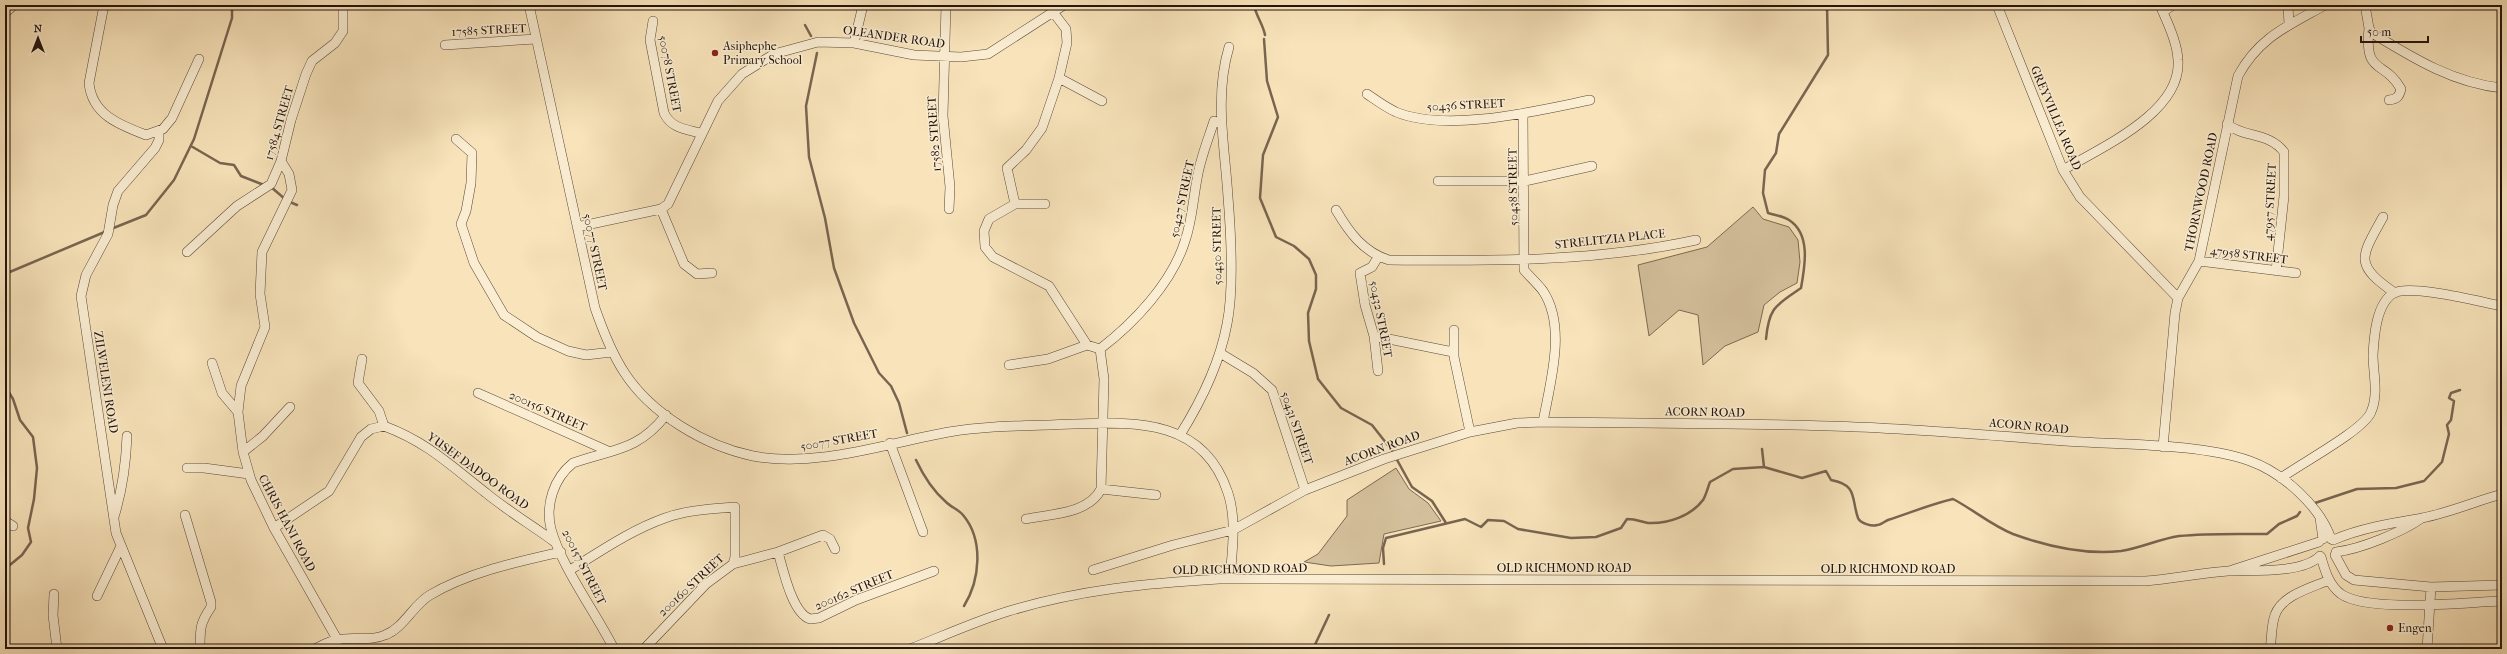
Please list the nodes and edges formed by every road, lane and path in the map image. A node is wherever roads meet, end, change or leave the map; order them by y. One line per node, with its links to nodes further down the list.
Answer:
1 (14, 5): 15 (street)
2 (104, 5): 34 (street)
3 (343, 5): 37 (street, 17584 STREET)
4 (529, 5): 19 (street, 50077 STREET)
5 (863, 5): 20 (street)
6 (946, 5): 23 (street, 17582 STREET)
7 (1064, 5): 14 (street, OLEANDER ROAD)
8 (1998, 5): 39 (street, GREYVILLEA ROAD)
9 (2173, 5): 13 (street)
10 (2288, 5): 17 (street)
11 (2324, 5): 17 (street, THORNWOOD ROAD)
12 (2365, 5): 18 (street)
13 (2161, 8): 39 (street)
14 (1053, 12): 23 (street, OLEANDER ROAD); 25 (street)
15 (5, 13)
16 (653, 21): 35 (street, 50078 STREET)
17 (2289, 25): 33 (street, THORNWOOD ROAD)
18 (2369, 28): 26 (street); 29 (street)
19 (535, 39): 21 (street, 17585 STREET); 48 (street, 50077 STREET)
20 (854, 43): 23 (street, OLEANDER ROAD); 35 (street, OLEANDER ROAD)
21 (445, 45)
22 (1229, 47): 32 (street, 50430 STREET)
23 (943, 57): 45 (street, 17582 STREET)
24 (199, 59): 34 (street)
25 (1059, 78): 30 (street); 42 (street)
26 (2502, 88)
27 (1367, 94): 31 (street, 50436 STREET)
28 (1590, 100): 31 (street, 50436 STREET)
29 (2389, 100)
30 (1102, 101)
31 (1523, 113): 41 (street, 50438 STREET)
32 (1217, 122): 63 (street, 50427 STREET); 65 (street, 50430 STREET)
33 (2227, 124): 53 (street, THORNWOOD ROAD); 54 (street, 47957 STREET)
34 (159, 132): 93 (street, ZILWELENI ROAD)
35 (700, 133): 44 (street, OLEANDER ROAD)
36 (456, 139): 64 (street)
37 (281, 161): 50 (street, 17584 STREET); 73 (street, CHRIS HANI ROAD)
38 (1592, 166): 41 (street)
39 (2063, 170): 58 (street, GREYVILLEA ROAD)
40 (1438, 181): 41 (street)
41 (1525, 181): 52 (street, 50438 STREET)
42 (1015, 204): 43 (street); 62 (street)
43 (1045, 204)
44 (661, 209): 48 (street); 55 (street)
45 (949, 209)
46 (1336, 210): 51 (street)
47 (2383, 217): 57 (street)
48 (577, 227): 64 (street, 50077 STREET)
49 (1696, 240): 52 (street, STRELITZIA PLACE)
50 (186, 252)
51 (1378, 257): 52 (street, STRELITZIA PLACE); 61 (street, 50432 STREET)
52 (1526, 260): 75 (street)
53 (2199, 261): 54 (street, 47958 STREET); 58 (street, THORNWOOD ROAD)
54 (2276, 271): 56 (street, 47958 STREET)
55 (712, 273)
56 (2296, 273)
57 (2395, 293): 59 (street); 87 (street)
58 (2178, 298): 82 (street, THORNWOOD ROAD)
59 (2502, 306)
60 (1454, 330): 66 (street)
61 (1374, 336): 66 (street); 70 (street, 50432 STREET)
62 (1087, 345): 63 (street); 69 (street)
63 (1100, 349): 76 (street)
64 (612, 352): 74 (street, 50077 STREET)
65 (1220, 352): 80 (street, 50430 STREET); 89 (street, 50431 STREET)
66 (1453, 352): 78 (street)
67 (362, 359): 77 (street)
68 (212, 363): 73 (street)
69 (1008, 364)
70 (1378, 371)
71 (478, 393): 83 (street, 200156 STREET)
72 (290, 407): 84 (street)
73 (238, 412): 84 (street, CHRIS HANI ROAD)
74 (666, 416): 81 (street, 50077 STREET); 83 (street, 200157 STREET)
75 (1543, 422): 78 (street, ACORN ROAD); 82 (street, ACORN ROAD)
76 (1104, 423): 80 (street, 50077 STREET); 81 (street, 50077 STREET); 88 (street)
77 (384, 426): 98 (street); 102 (street, YUSEF DADOO ROAD)
78 (1470, 432): 89 (street, ACORN ROAD)
79 (126, 436): 93 (street)
80 (1180, 436): 99 (street, 50077 STREET)
81 (890, 443): 100 (street)
82 (2163, 447): 87 (street, ACORN ROAD)
83 (608, 451): 102 (street, 200157 STREET)
84 (243, 452): 86 (street, CHRIS HANI ROAD)
85 (186, 468): 86 (street)
86 (249, 474): 98 (street, CHRIS HANI ROAD)
87 (2281, 478): 101 (street, ACORN ROAD)
88 (1101, 489): 90 (street); 95 (street)
89 (1305, 490): 99 (street, ACORN ROAD)
90 (1156, 494)
91 (2502, 494): 94 (street, OLD RICHMOND ROAD)
92 (185, 515): 125 (street)
93 (114, 518): 103 (street, ZILWELENI ROAD)
94 (2423, 518): 101 (street, OLD RICHMOND ROAD); 107 (street, OLD RICHMOND ROAD)
95 (1026, 519)
96 (5, 521): 97 (street)
97 (13, 526)
98 (274, 528): 122 (street, CHRIS HANI ROAD)
99 (1233, 530): 111 (street, ACORN ROAD); 114 (street, 50077 STREET)
100 (923, 532)
101 (2327, 540): 107 (street); 108 (street); 113 (street, OLD RICHMOND ROAD)
102 (556, 543): 105 (street, 200157 STREET)
103 (121, 546): 119 (street); 124 (street, ZILWELENI ROAD)
104 (835, 549): 106 (street)
105 (560, 552): 110 (street, 200157 STREET); 122 (street)
106 (778, 552): 109 (street); 112 (street, 200162 STREET)
107 (2336, 553): 108 (street, OLD RICHMOND ROAD); 117 (street)
108 (2321, 556): 113 (street, OLD RICHMOND ROAD); 115 (street)
109 (733, 564): 110 (street, 200160 STREET); 128 (street, 200160 STREET)
110 (570, 570): 127 (street, 200157 STREET)
111 (1093, 570)
112 (934, 571)
113 (2228, 571): 114 (street, OLD RICHMOND ROAD)
114 (1230, 580): 129 (street, OLD RICHMOND ROAD)
115 (2329, 580): 121 (street); 130 (street)
116 (2502, 585): 117 (street)
117 (2431, 587): 121 (street)
118 (54, 594): 123 (street)
119 (97, 596)
120 (2502, 601): 121 (street)
121 (2430, 604): 131 (street)
122 (337, 639): 126 (street)
123 (58, 649)
124 (163, 649)
125 (200, 649)
126 (314, 649)
127 (614, 649)
128 (644, 649)
129 (910, 649)
130 (2270, 649)
131 (2427, 649)

